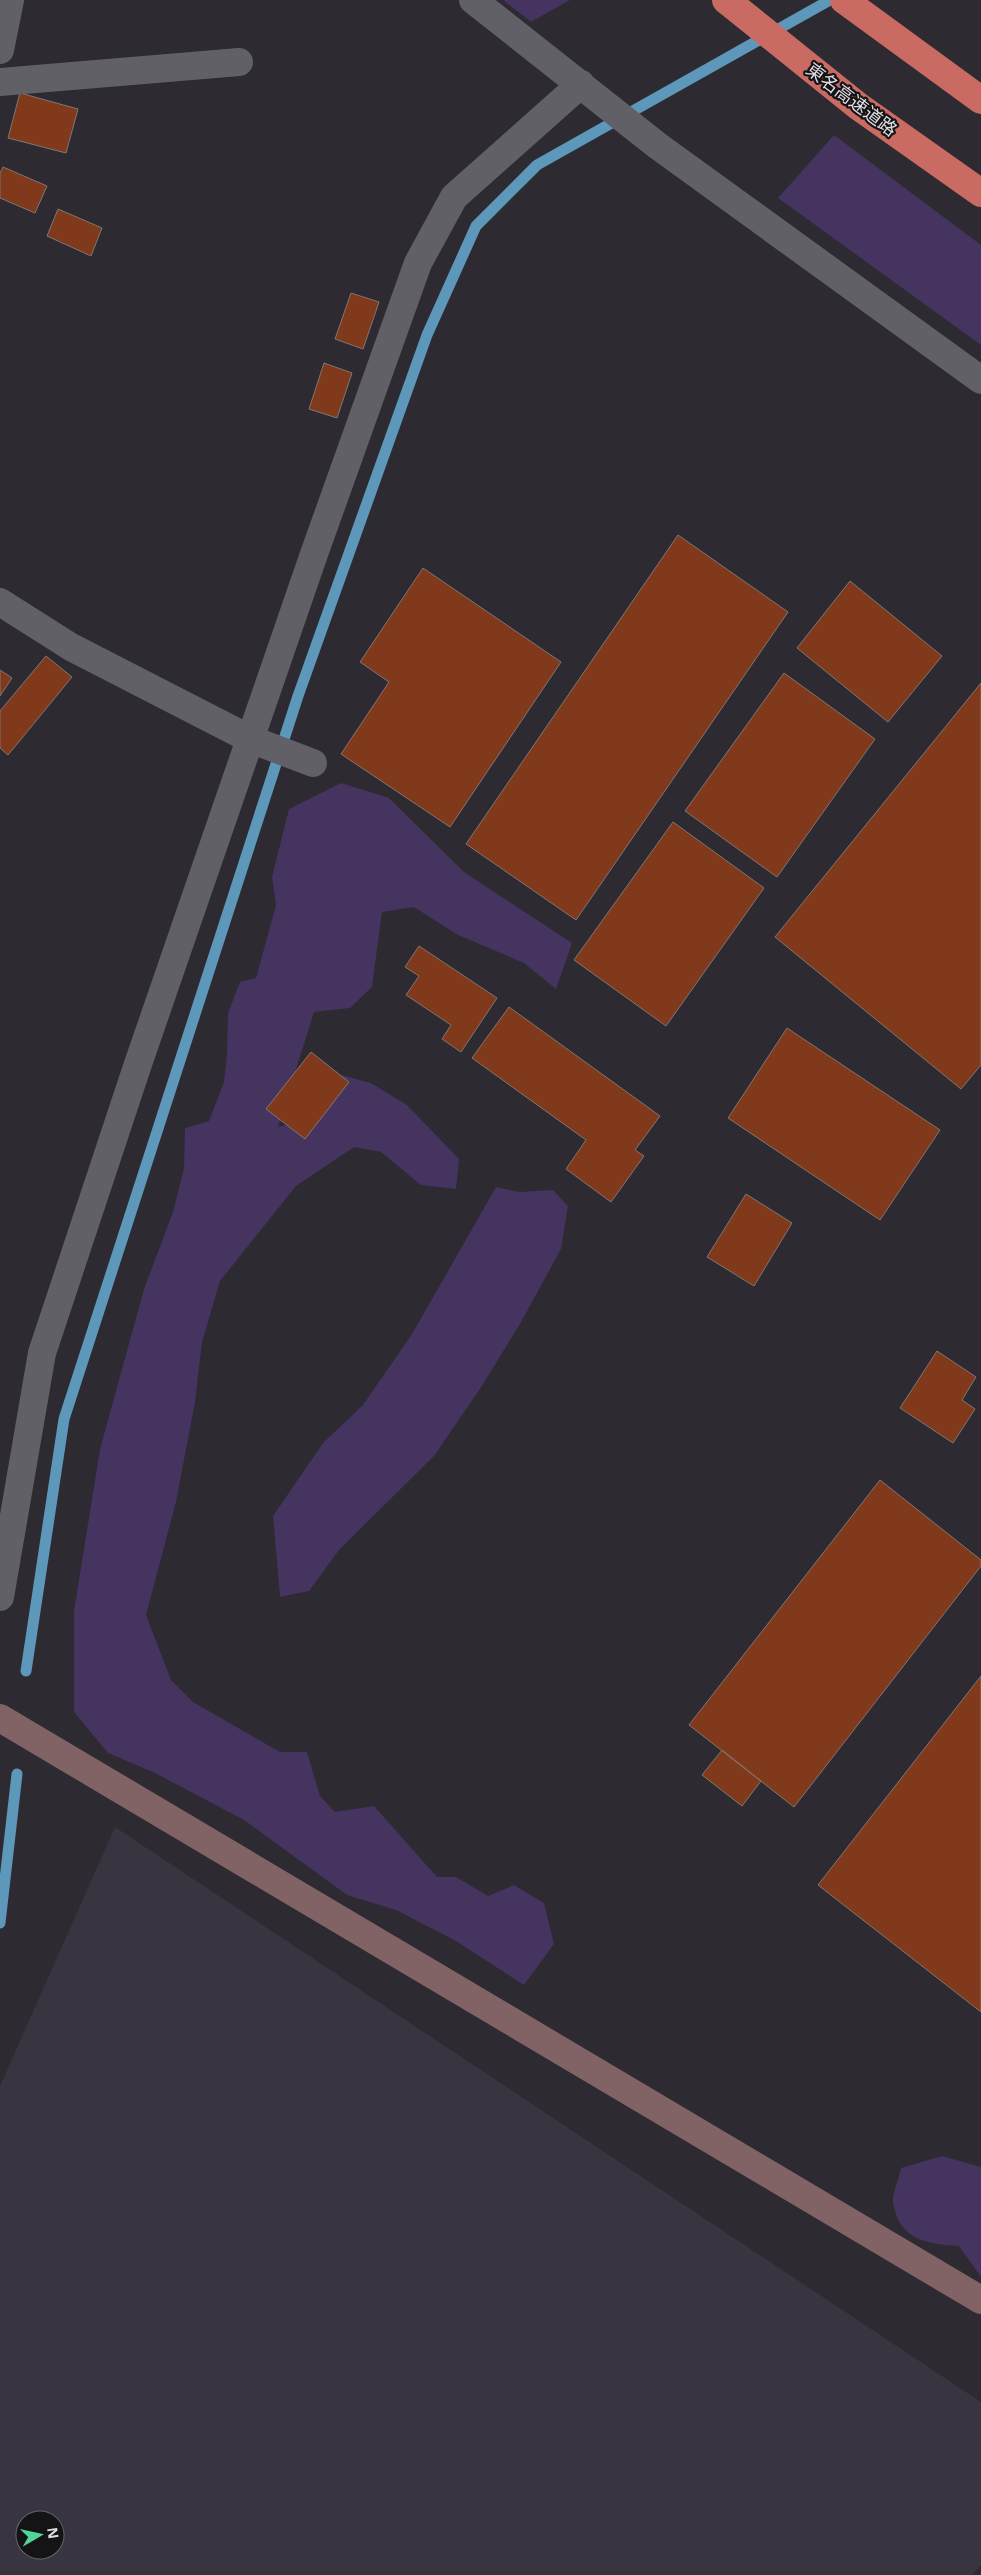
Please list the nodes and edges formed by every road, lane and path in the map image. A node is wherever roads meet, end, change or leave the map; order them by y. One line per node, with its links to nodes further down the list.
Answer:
1 (10, 0): 5 (street)
2 (473, 0): 8 (street)
3 (726, 0): 10 (highway, 東名高速道路)
4 (844, 0): 9 (highway)
5 (0, 50)
6 (239, 62): 7 (street)
7 (0, 82)
8 (591, 92): 11 (street); 13 (street)
9 (981, 100)
10 (981, 194)
11 (981, 380)
12 (0, 602): 13 (street)
13 (253, 740): 14 (street); 15 (street)
14 (308, 761)
15 (0, 1597)
16 (0, 1718): 17 (street)
17 (981, 2300)

